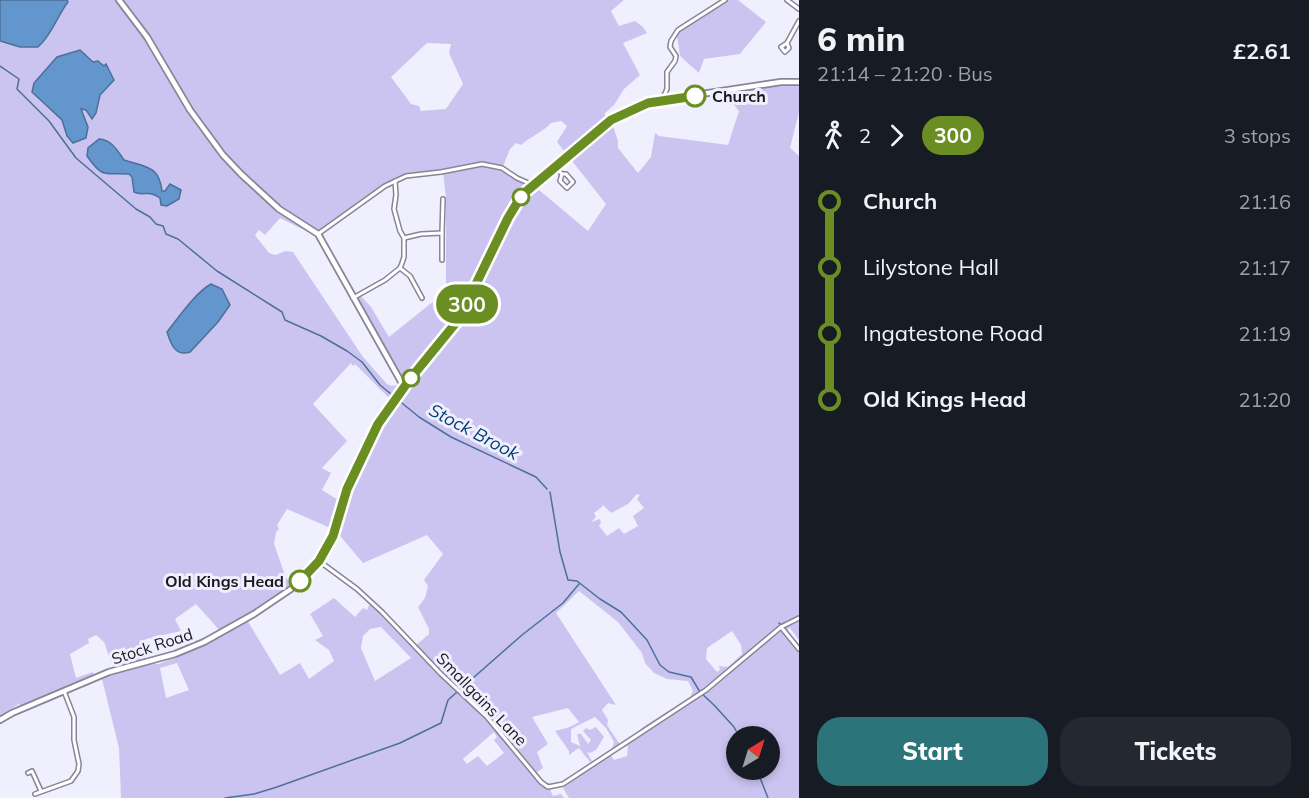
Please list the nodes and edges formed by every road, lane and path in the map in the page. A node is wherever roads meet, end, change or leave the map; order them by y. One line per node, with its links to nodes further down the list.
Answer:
1 (119, 0): 14 (main road)
2 (725, 0): 8 (street)
3 (787, 0): 4 (street)
4 (799, 9)
5 (799, 21): 6 (street)
6 (787, 43)
7 (799, 82): 8 (main road, Stock Road)
8 (662, 100): 9 (main road, Stock Road)
9 (556, 168): 10 (street); 12 (main road, Stock Road)
10 (562, 174): 10 (street)
11 (394, 181): 12 (street); 14 (street); 16 (street)
12 (533, 185): 21 (main road, Stock Road)
13 (443, 199): 15 (street)
14 (318, 234): 20 (main road)
15 (442, 234): 16 (street); 17 (street)
16 (404, 238): 18 (street)
17 (442, 260)
18 (400, 268): 19 (street); 20 (street)
19 (422, 297)
20 (353, 298): 21 (main road)
21 (404, 387): 22 (main road, Stock Road)
22 (319, 561): 24 (street, Smallgains Lane); 26 (main road, Stock Road)
23 (799, 618): 24 (street, Smallgains Lane)
24 (781, 627): 25 (street)
25 (799, 649)
26 (64, 691): 27 (main road, Stock Road); 29 (street)
27 (0, 720)
28 (32, 772): 29 (street)
29 (41, 791): 30 (street)
30 (35, 794)

